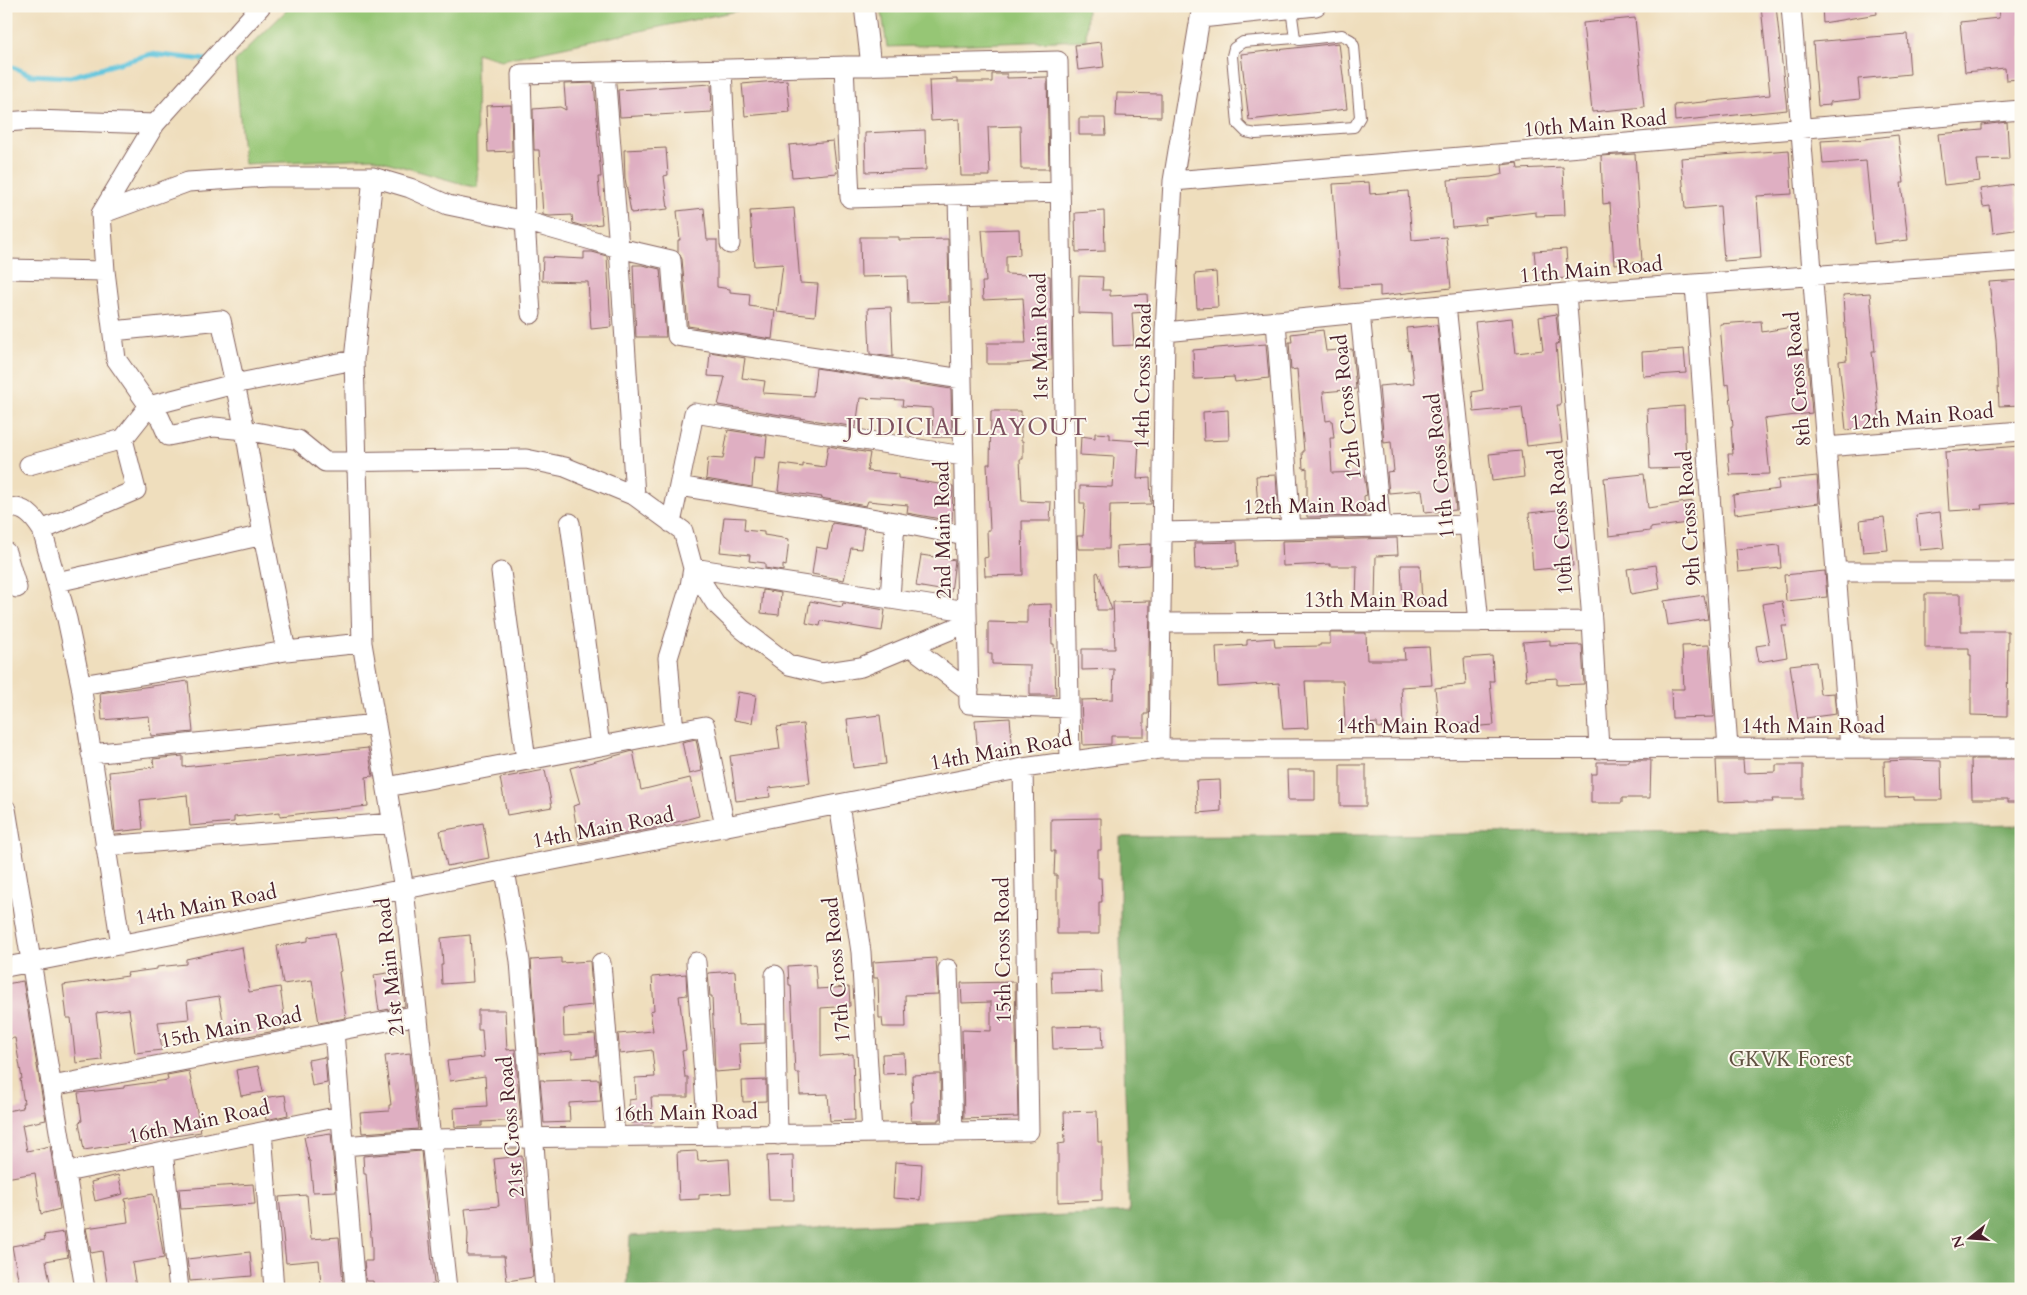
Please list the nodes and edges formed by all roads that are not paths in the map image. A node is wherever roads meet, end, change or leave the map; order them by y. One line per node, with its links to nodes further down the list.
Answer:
1 (261, 6): 15 (street)
2 (864, 6): 10 (street)
3 (1316, 6): 6 (street)
4 (1791, 6): 16 (street, 8th Cross Road)
5 (1267, 9): 6 (street); 7 (street)
6 (1291, 9): 8 (lane)
7 (1201, 12): 18 (street, 14th Cross Road)
8 (1295, 38): 8 (lane)
9 (844, 66): 10 (street); 11 (street); 20 (street)
10 (871, 66): 19 (street, 1st Main Road)
11 (722, 70): 12 (street); 23 (street)
12 (605, 72): 22 (street); 24 (street)
13 (2021, 110): 16 (street, 10th Main Road)
14 (6, 122): 15 (street)
15 (155, 124): 21 (street)
16 (1801, 130): 18 (street, 10th Main Road); 28 (street, 8th Cross Road)
17 (372, 177): 21 (street); 22 (street); 37 (street, 21st Main Road)
18 (1173, 181): 36 (street, 14th Cross Road)
19 (1060, 192): 20 (street); 78 (street, 1st Main Road)
20 (958, 195): 38 (street, 2nd Main Road)
21 (101, 214): 27 (street)
22 (525, 221): 24 (street); 33 (street)
23 (730, 244)
24 (619, 248): 38 (street); 49 (street)
25 (2021, 262): 28 (street, 11th Main Road)
26 (6, 269): 27 (street)
27 (105, 271): 35 (street)
28 (1813, 276): 29 (street, 11th Main Road); 44 (street, 8th Cross Road)
29 (1695, 284): 30 (street, 11th Main Road); 82 (street, 9th Cross Road)
30 (1566, 293): 31 (street, 11th Main Road); 70 (street, 10th Cross Road)
31 (1446, 305): 32 (street, 11th Main Road); 54 (street, 11th Cross Road)
32 (1360, 313): 34 (street, 11th Main Road); 55 (street, 12th Cross Road)
33 (531, 314)
34 (1276, 321): 36 (street, 11th Main Road); 56 (street)
35 (113, 331): 39 (street); 40 (street)
36 (1165, 332): 58 (street, 14th Cross Road)
37 (354, 360): 39 (street); 46 (street, 21st Main Road)
38 (962, 379): 45 (street, 2nd Main Road)
39 (234, 384): 40 (street); 41 (street)
40 (149, 406): 41 (street); 43 (street)
41 (245, 430): 46 (street); 59 (street)
42 (2021, 431): 44 (street, 12th Main Road)
43 (123, 438): 47 (street); 57 (street)
44 (1826, 447): 64 (street, 8th Cross Road)
45 (964, 456): 48 (street); 60 (street, 2nd Main Road)
46 (357, 461): 49 (street); 73 (street, 21st Main Road)
47 (28, 465)
48 (679, 486): 51 (street); 53 (street)
49 (635, 496): 53 (street)
50 (6, 508): 57 (street)
51 (895, 522): 60 (street); 68 (street)
52 (570, 523): 81 (street)
53 (671, 523): 62 (street)
54 (1469, 526): 55 (street, 12th Main Road); 71 (street, 11th Cross Road)
55 (1381, 527): 56 (street, 12th Main Road)
56 (1291, 529): 58 (street, 12th Main Road)
57 (42, 530): 66 (street)
58 (1162, 532): 72 (street, 14th Cross Road)
59 (263, 535): 66 (street); 75 (street)
60 (965, 536): 69 (street, 2nd Main Road)
61 (6, 552): 67 (street)
62 (693, 568): 68 (street); 74 (street); 80 (street)
63 (501, 572): 88 (street)
64 (1836, 572): 65 (street); 83 (street, 8th Cross Road)
65 (2021, 572)
66 (57, 582): 76 (street)
67 (17, 588)
68 (890, 599): 69 (street)
69 (967, 617): 74 (street); 77 (street, 2nd Main Road)
70 (1592, 621): 71 (street, 13th Main Road); 86 (street, 10th Cross Road)
71 (1479, 622): 72 (street, 13th Main Road)
72 (1161, 623): 85 (street, 14th Cross Road)
73 (362, 643): 75 (street); 79 (street, 21st Main Road)
74 (911, 646): 77 (street)
75 (286, 651): 76 (street)
76 (81, 685): 87 (street)
77 (969, 691): 78 (street)
78 (1069, 708): 89 (street, 1st Main Road)
79 (376, 724): 87 (street); 91 (street, 21st Main Road)
80 (674, 732): 81 (street); 95 (street)
81 (600, 746): 88 (street)
82 (1728, 748): 83 (street, 14th Main Road); 86 (street, 14th Main Road)
83 (1850, 748): 84 (street, 14th Main Road)
84 (2021, 748)
85 (1159, 749): 86 (street, 14th Main Road); 89 (street, 14th Main Road)
86 (1599, 749)
87 (91, 754): 96 (street)
88 (526, 760): 91 (street)
89 (1070, 761): 90 (street, 14th Main Road)
90 (1023, 768): 92 (street, 14th Main Road); 110 (street, 15th Cross Road)
91 (387, 787): 94 (street, 21st Main Road)
92 (839, 804): 95 (street, 14th Main Road); 113 (street, 17th Cross Road)
93 (6, 808): 100 (street)
94 (392, 822): 96 (street); 98 (street, 21st Main Road)
95 (724, 827): 97 (street, 14th Main Road)
96 (105, 846): 99 (street)
97 (505, 870): 98 (street, 14th Main Road); 117 (street, 21st Cross Road)
98 (404, 889): 99 (street, 14th Main Road); 106 (street, 21st Main Road)
99 (121, 945): 100 (street, 14th Main Road)
100 (32, 962): 103 (street, 14th Main Road); 108 (street)
101 (696, 962): 114 (street)
102 (601, 963): 116 (street)
103 (6, 967)
104 (948, 969): 112 (street)
105 (775, 975): 115 (street)
106 (418, 1015): 107 (street, 15th Main Road); 118 (street, 21st Main Road)
107 (334, 1031): 108 (street, 15th Main Road); 109 (street)
108 (52, 1086): 121 (street)
109 (340, 1116): 111 (street, 16th Main Road); 119 (street)
110 (1029, 1131): 112 (street, 16th Main Road)
111 (262, 1132): 120 (street, 16th Main Road); 124 (street)
112 (954, 1132): 113 (street, 16th Main Road)
113 (872, 1133): 115 (street, 16th Main Road)
114 (708, 1135): 115 (street, 16th Main Road); 116 (street, 16th Main Road)
115 (778, 1135)
116 (614, 1137): 117 (street, 16th Main Road)
117 (535, 1138): 118 (street, 16th Main Road); 127 (street, 21st Cross Road)
118 (432, 1139): 119 (street, 16th Main Road); 126 (street, 21st Main Road)
119 (343, 1146): 125 (street)
120 (164, 1152): 121 (street, 16th Main Road); 123 (street)
121 (66, 1172): 122 (street)
122 (85, 1289)
123 (179, 1289)
124 (274, 1289)
125 (355, 1289)
126 (447, 1289)
127 (546, 1289)

